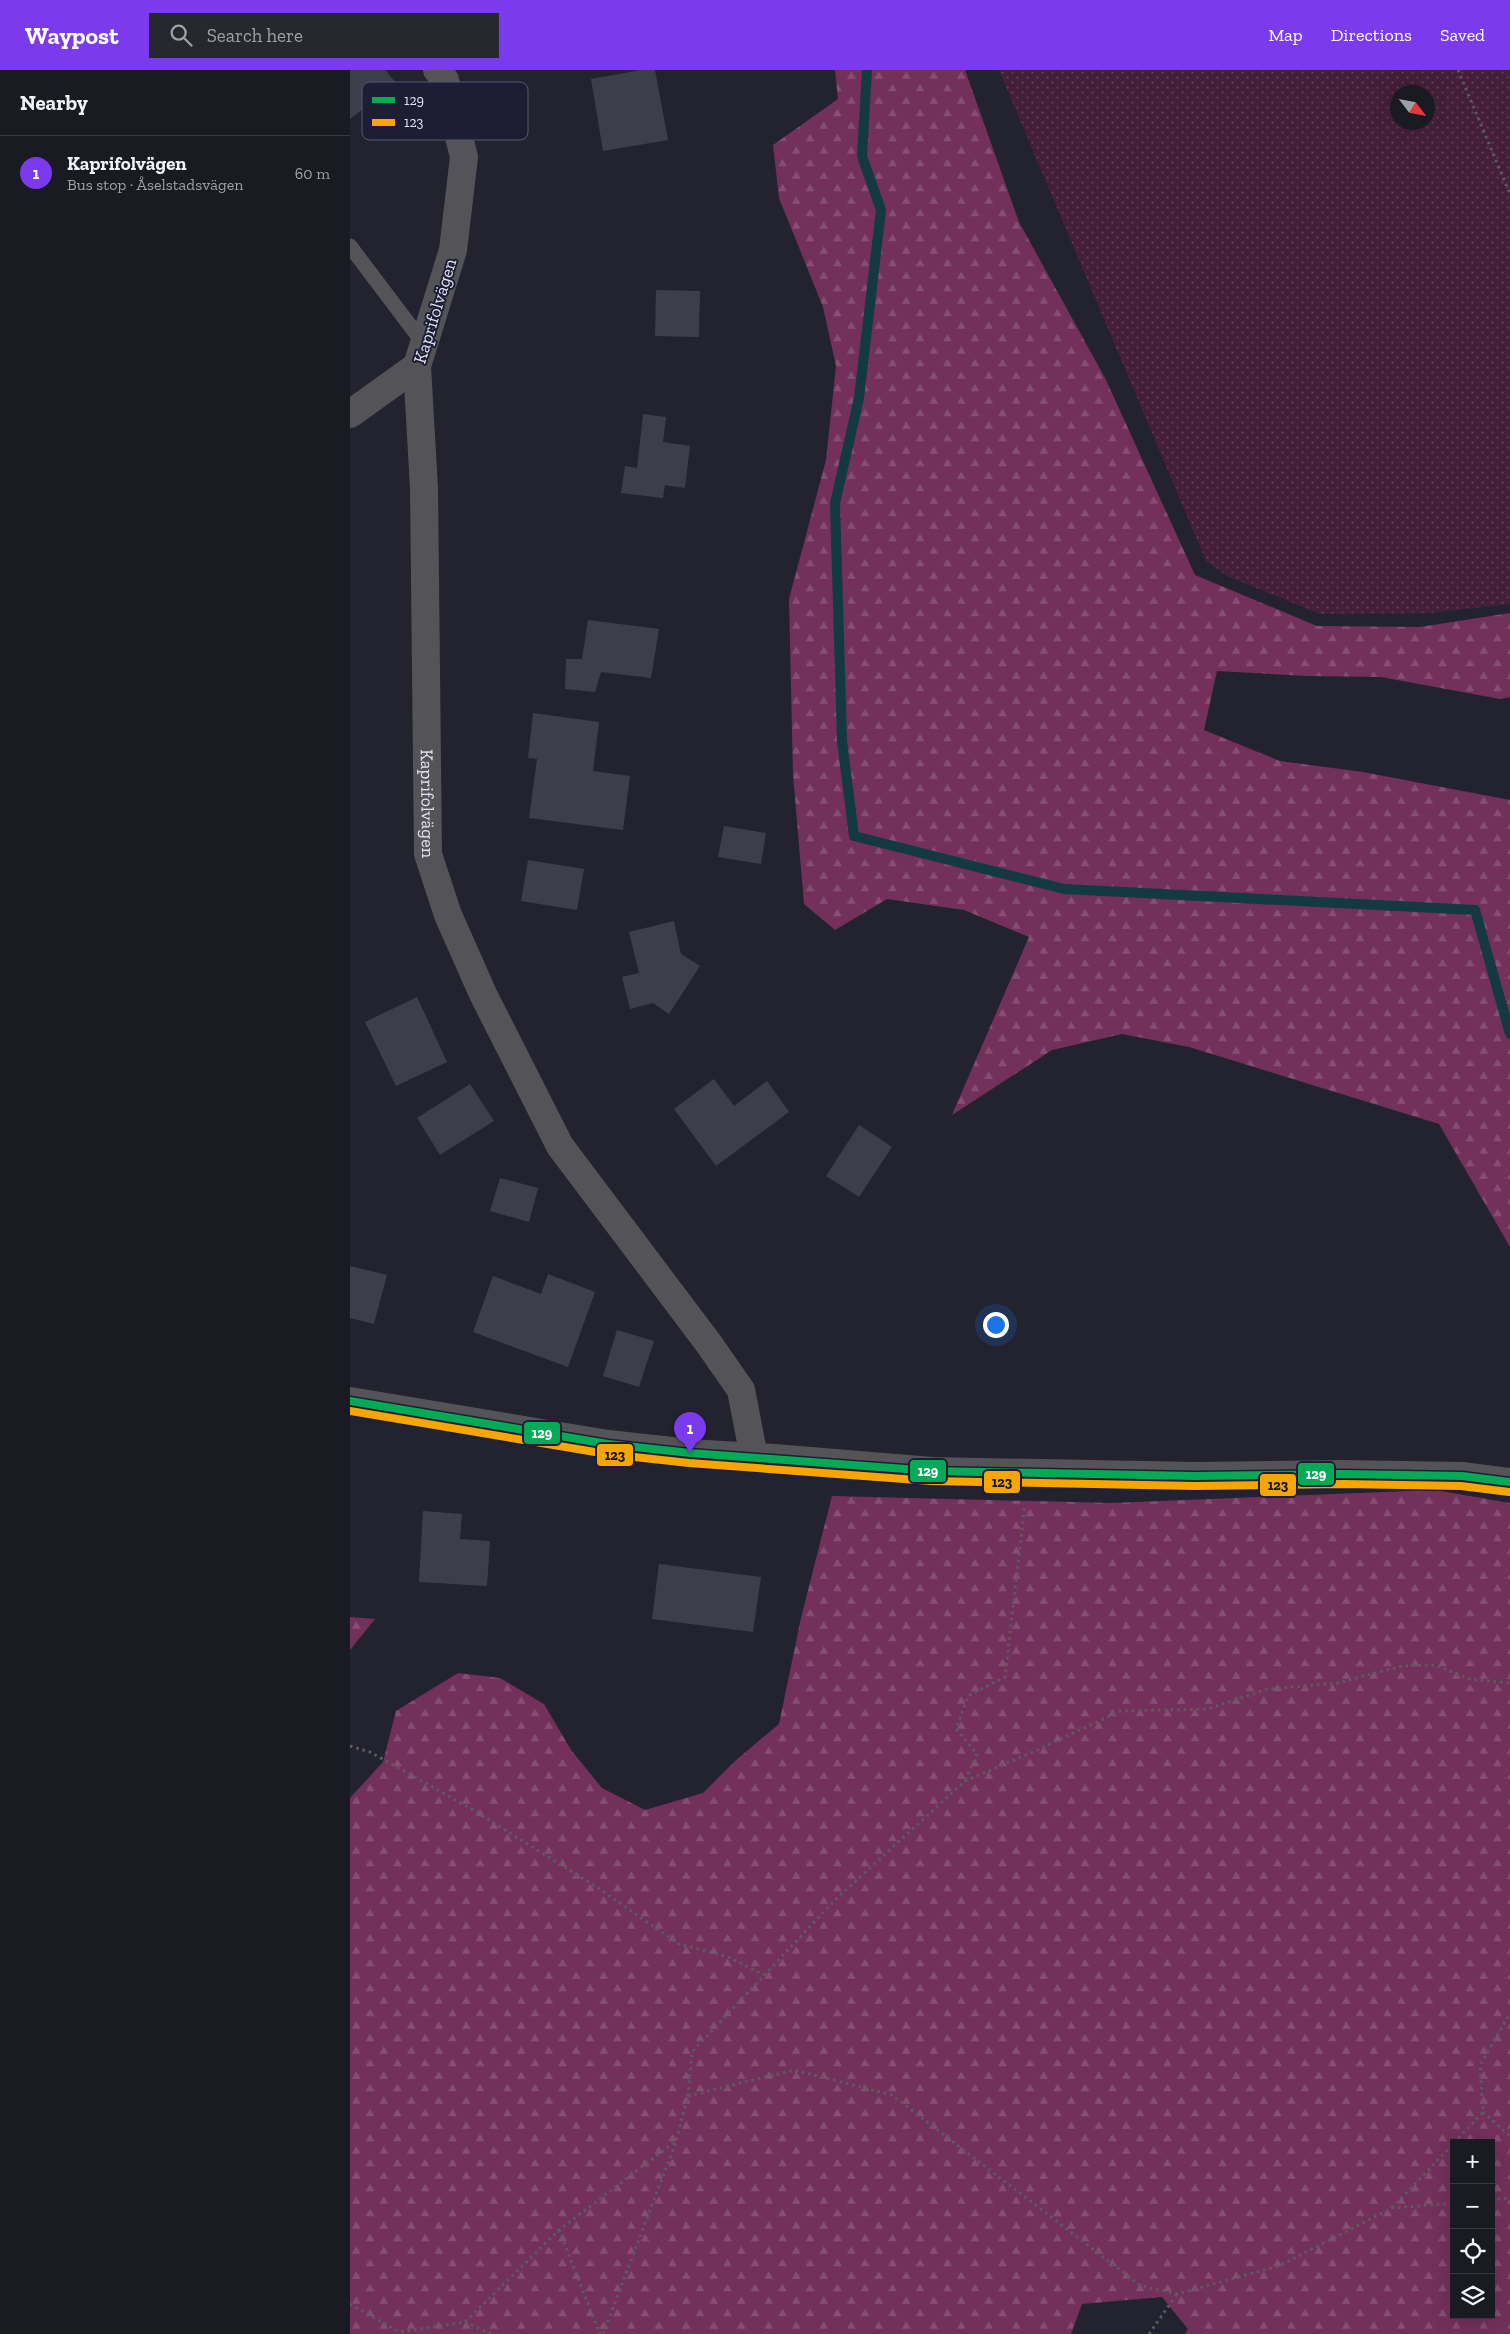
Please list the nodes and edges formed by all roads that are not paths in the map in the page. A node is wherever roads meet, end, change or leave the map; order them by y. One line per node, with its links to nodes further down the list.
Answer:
1 (438, 70): 2 (street, Kaprifolvägen)
2 (445, 82)
3 (460, 140): 5 (street, Kaprifolvägen)
4 (350, 246): 5 (lane)
5 (420, 355): 6 (street); 8 (street, Kaprifolvägen)
6 (350, 414)
7 (350, 1401): 8 (street)
8 (754, 1457): 9 (street)
9 (1510, 1482)

